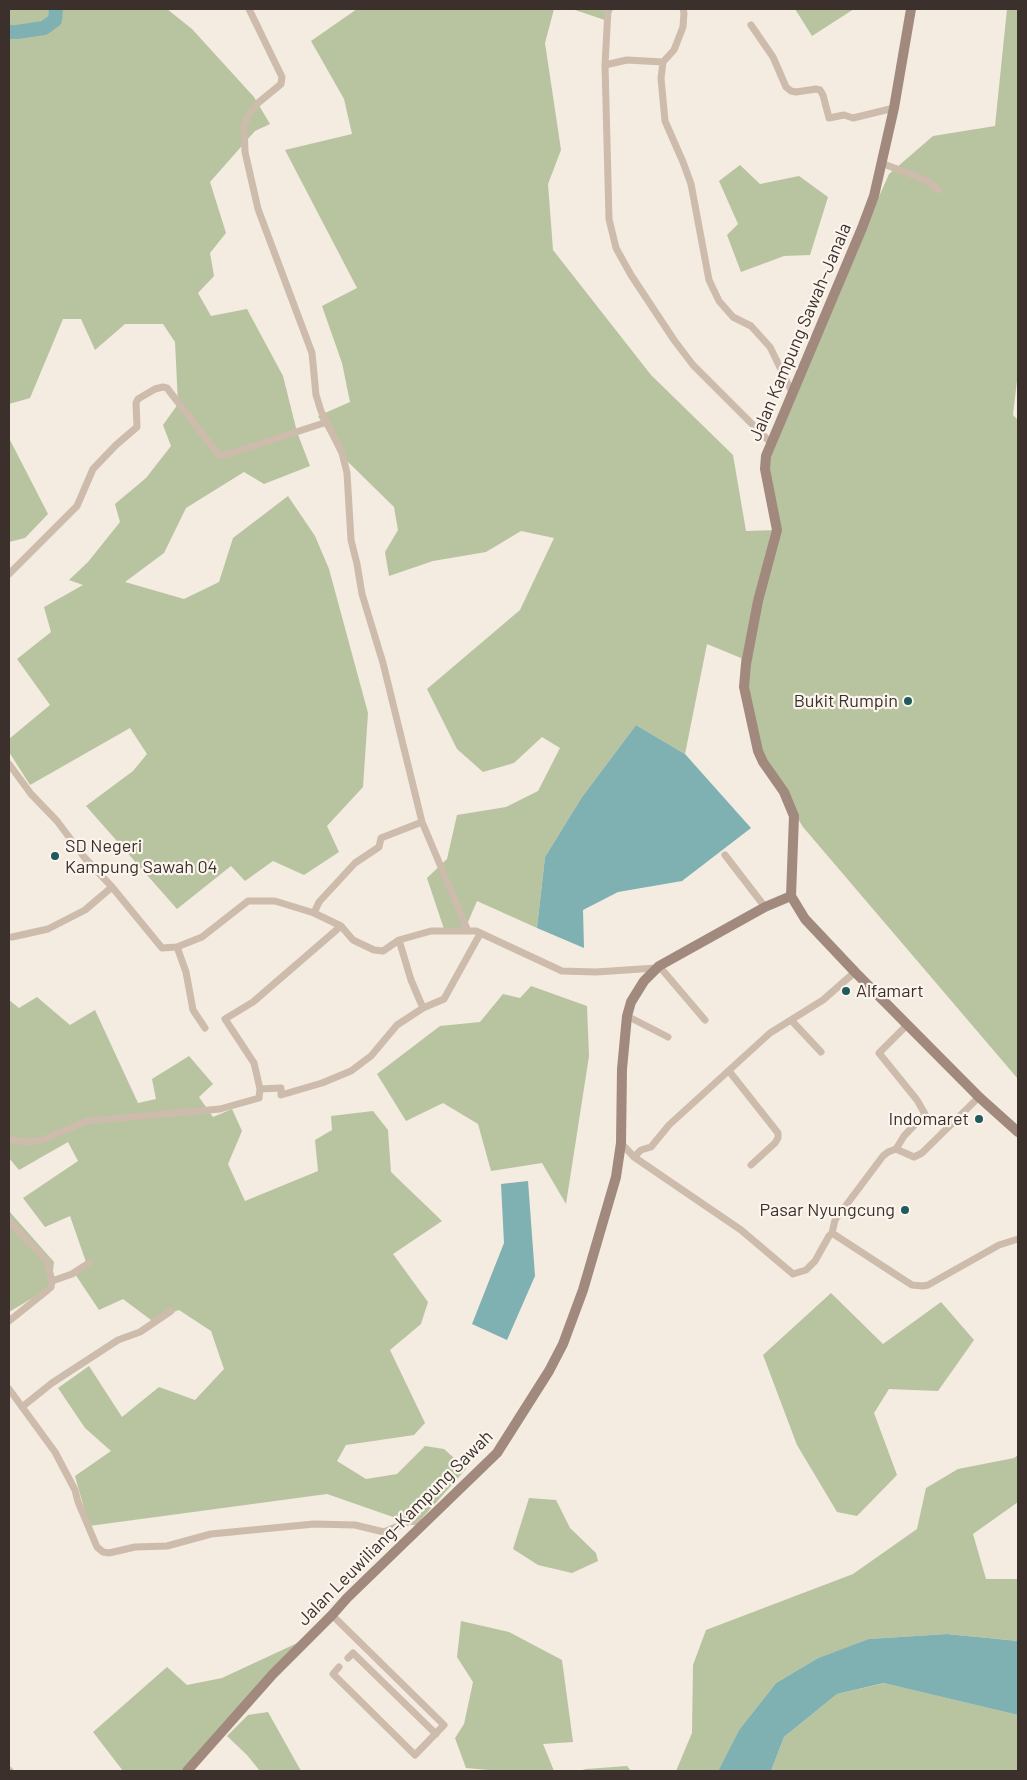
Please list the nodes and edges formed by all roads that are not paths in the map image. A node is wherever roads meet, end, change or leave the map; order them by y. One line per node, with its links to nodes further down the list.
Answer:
1 (249, 9): 12 (street)
2 (608, 9): 7 (street)
3 (683, 9): 6 (street)
4 (911, 9): 8 (main road, Jalan Kampung Sawah–Janala)
5 (751, 25): 8 (street)
6 (663, 62): 7 (street); 11 (street)
7 (606, 65): 13 (street)
8 (894, 108): 9 (main road, Jalan Kampung Sawah–Janala)
9 (882, 163): 10 (street); 11 (main road, Jalan Kampung Sawah–Janala)
10 (939, 190)
11 (792, 392): 13 (main road, Jalan Kampung Sawah–Janala)
12 (327, 422): 14 (street); 16 (street)
13 (770, 442): 19 (main road, Jalan Kampung Sawah–Janala)
14 (9, 574)
15 (9, 764): 18 (street)
16 (422, 822): 21 (street); 23 (street)
17 (725, 855): 20 (street)
18 (112, 887): 25 (street); 27 (street)
19 (791, 896): 20 (main road, Jalan Leuwiliang–Kampung Sawah); 29 (main road)
20 (765, 907): 28 (main road, Jalan Leuwiliang–Kampung Sawah)
21 (314, 913): 22 (street); 27 (street)
22 (342, 926): 26 (street); 39 (street)
23 (468, 931): 24 (street); 26 (street)
24 (480, 934): 28 (street); 30 (street)
25 (12, 937)
26 (399, 940): 30 (street)
27 (177, 946): 35 (street)
28 (657, 967): 31 (main road, Jalan Leuwiliang–Kampung Sawah); 32 (street)
29 (855, 972): 33 (street); 34 (main road)
30 (423, 1008): 39 (street)
31 (627, 1016): 36 (street); 43 (main road, Jalan Leuwiliang–Kampung Sawah)
32 (705, 1020)
33 (791, 1020): 37 (street); 38 (street)
34 (908, 1024): 40 (main road); 44 (street)
35 (205, 1028)
36 (668, 1037)
37 (821, 1052)
38 (729, 1071): 45 (street); 46 (street)
39 (260, 1089): 42 (street)
40 (979, 1098): 41 (main road); 44 (street)
41 (1018, 1132)
42 (9, 1140)
43 (620, 1142): 45 (street); 56 (main road, Jalan Leuwiliang–Kampung Sawah)
44 (896, 1149): 48 (street)
45 (634, 1158): 48 (street)
46 (751, 1164)
47 (9, 1221): 51 (street)
48 (832, 1233): 49 (street)
49 (1018, 1239)
50 (90, 1262): 51 (street)
51 (52, 1281): 53 (street)
52 (171, 1311): 55 (street)
53 (9, 1321)
54 (9, 1389): 55 (street)
55 (22, 1407): 56 (street)
56 (423, 1523): 57 (main road, Jalan Leuwiliang–Kampung Sawah)
57 (332, 1615): 60 (street); 61 (main road, Jalan Leuwiliang–Kampung Sawah)
58 (348, 1658): 60 (street)
59 (339, 1667): 60 (street)
60 (436, 1734)
61 (187, 1771)

